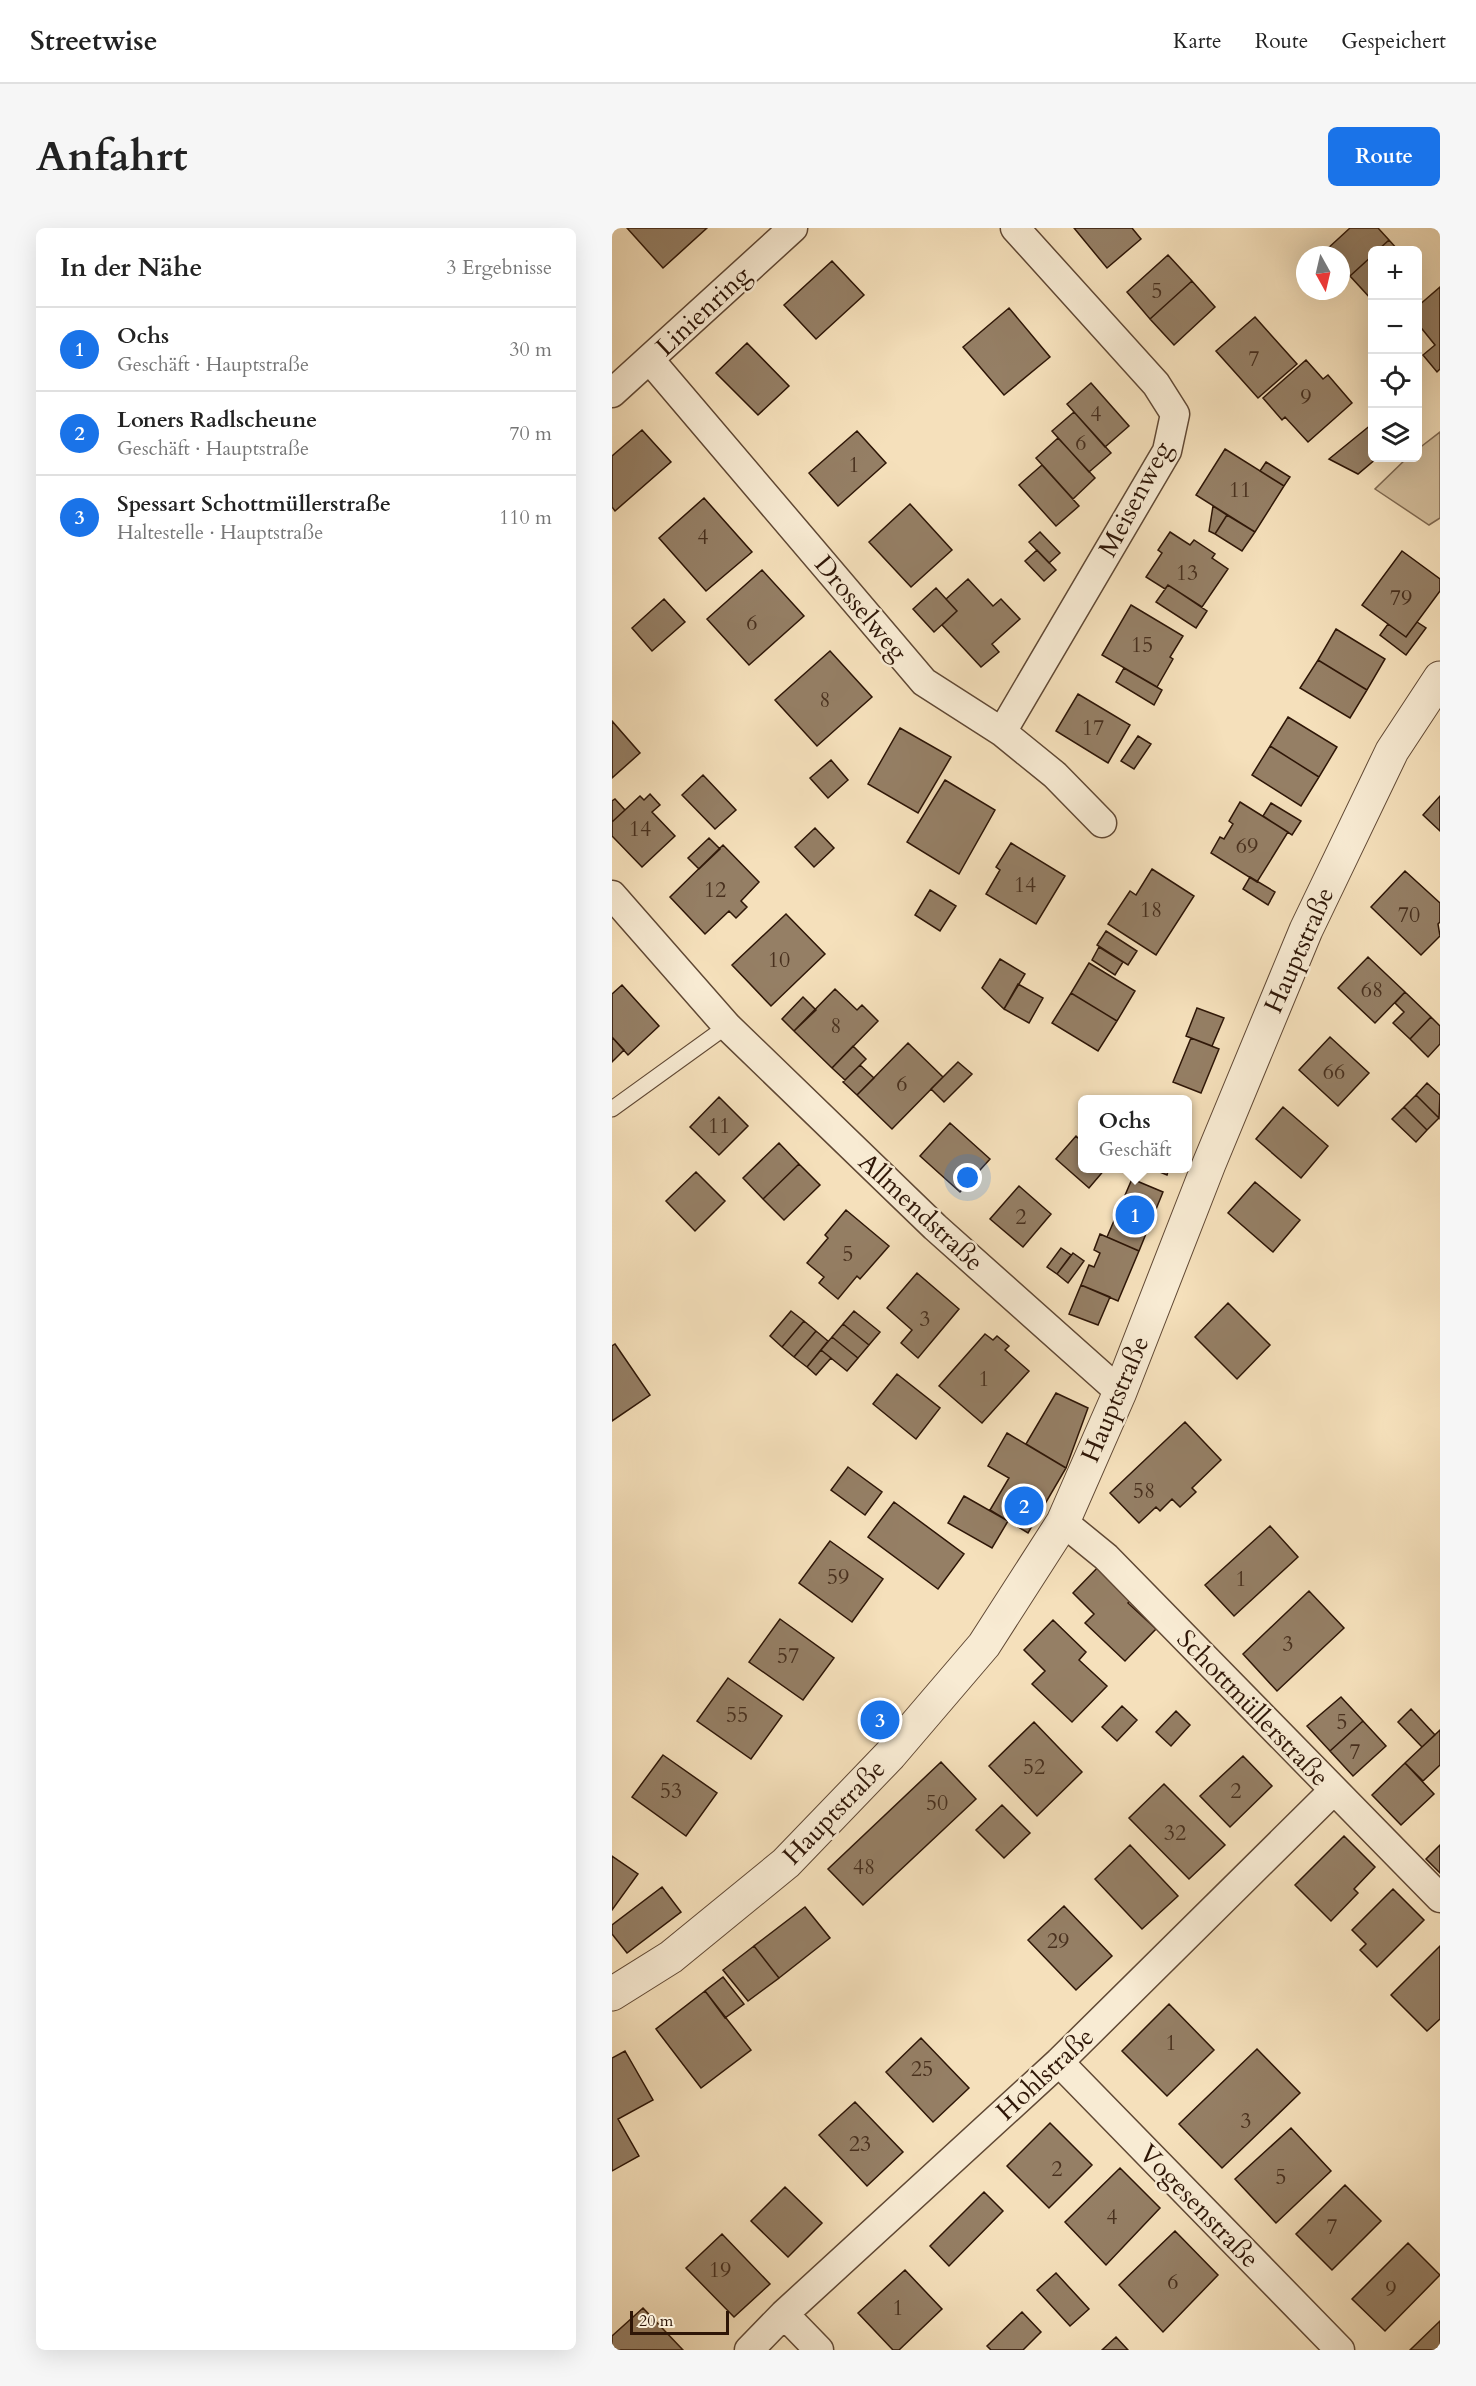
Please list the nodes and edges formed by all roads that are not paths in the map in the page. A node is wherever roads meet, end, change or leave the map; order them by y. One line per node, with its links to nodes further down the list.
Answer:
1 (793, 228): 3 (street, Linienring)
2 (1015, 228): 6 (street, Meisenweg)
3 (650, 360): 4 (street, Linienring); 6 (street, Drosselweg)
4 (612, 393)
5 (1440, 678): 11 (street, Hauptstraße)
6 (1002, 732): 7 (street, Drosselweg)
7 (1102, 823)
8 (612, 896): 9 (street, Allmendstraße)
9 (727, 1026): 10 (lane); 11 (street, Allmendstraße)
10 (612, 1109)
11 (1120, 1392): 12 (street, Hauptstraße)
12 (1063, 1522): 13 (street, Schottmüllerstraße); 15 (street, Hauptstraße)
13 (1334, 1790): 14 (street, Schottmüllerstraße); 16 (street, Hohlstraße)
14 (1440, 1898)
15 (612, 1994)
16 (1059, 2062): 17 (street, Hohlstraße); 20 (street, Vogesenstraße)
17 (784, 2314): 18 (street, Hohlstraße); 19 (street)
18 (749, 2350)
19 (819, 2350)
20 (1340, 2350)

